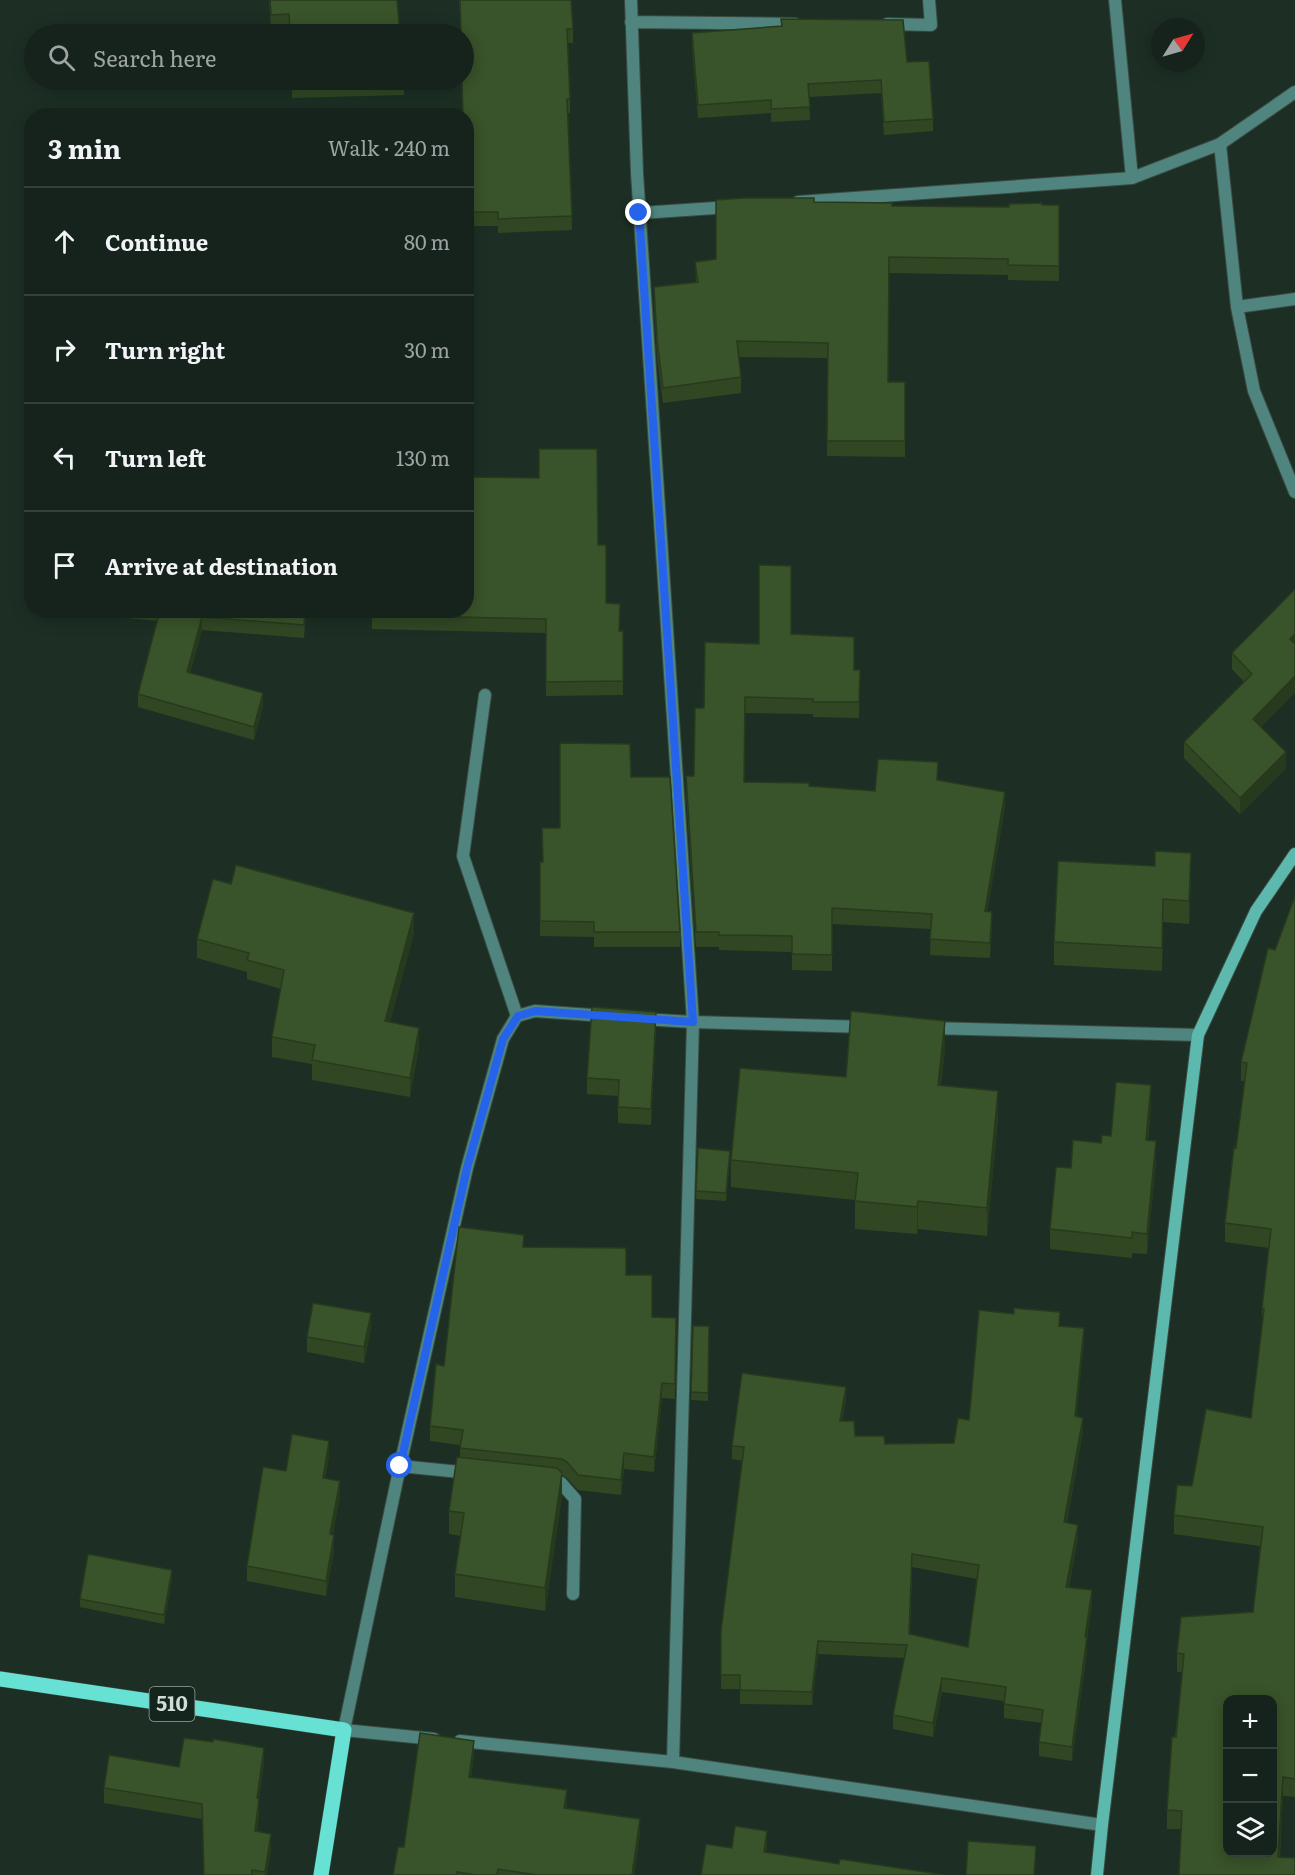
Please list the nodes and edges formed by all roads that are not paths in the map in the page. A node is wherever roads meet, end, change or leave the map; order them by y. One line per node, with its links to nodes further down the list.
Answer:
1 (631, 0): 4 (street)
2 (929, 0): 6 (street)
3 (1114, 0): 9 (street)
4 (631, 22): 5 (street); 12 (street)
5 (811, 24)
6 (871, 24)
7 (1295, 92): 8 (street)
8 (1220, 144): 9 (street); 14 (street)
9 (1132, 178): 10 (street)
10 (780, 203)
11 (745, 206): 12 (street)
12 (639, 213): 19 (street)
13 (1295, 299): 14 (street)
14 (1237, 306): 15 (street)
15 (1295, 492)
16 (485, 695): 18 (street)
17 (1295, 854): 22 (street)
18 (518, 1016): 19 (street); 23 (street)
19 (693, 1022): 20 (street); 29 (street)
20 (881, 1027)
21 (916, 1028): 22 (street)
22 (1198, 1035): 30 (street)
23 (400, 1466): 24 (street); 28 (street)
24 (486, 1475)
25 (540, 1481): 26 (street)
26 (573, 1594)
27 (0, 1679): 28 (main road, 510)
28 (344, 1730): 29 (street); 31 (main road)
29 (674, 1762): 30 (street)
30 (1102, 1825): 32 (street)
31 (321, 1875)
32 (1097, 1875)

